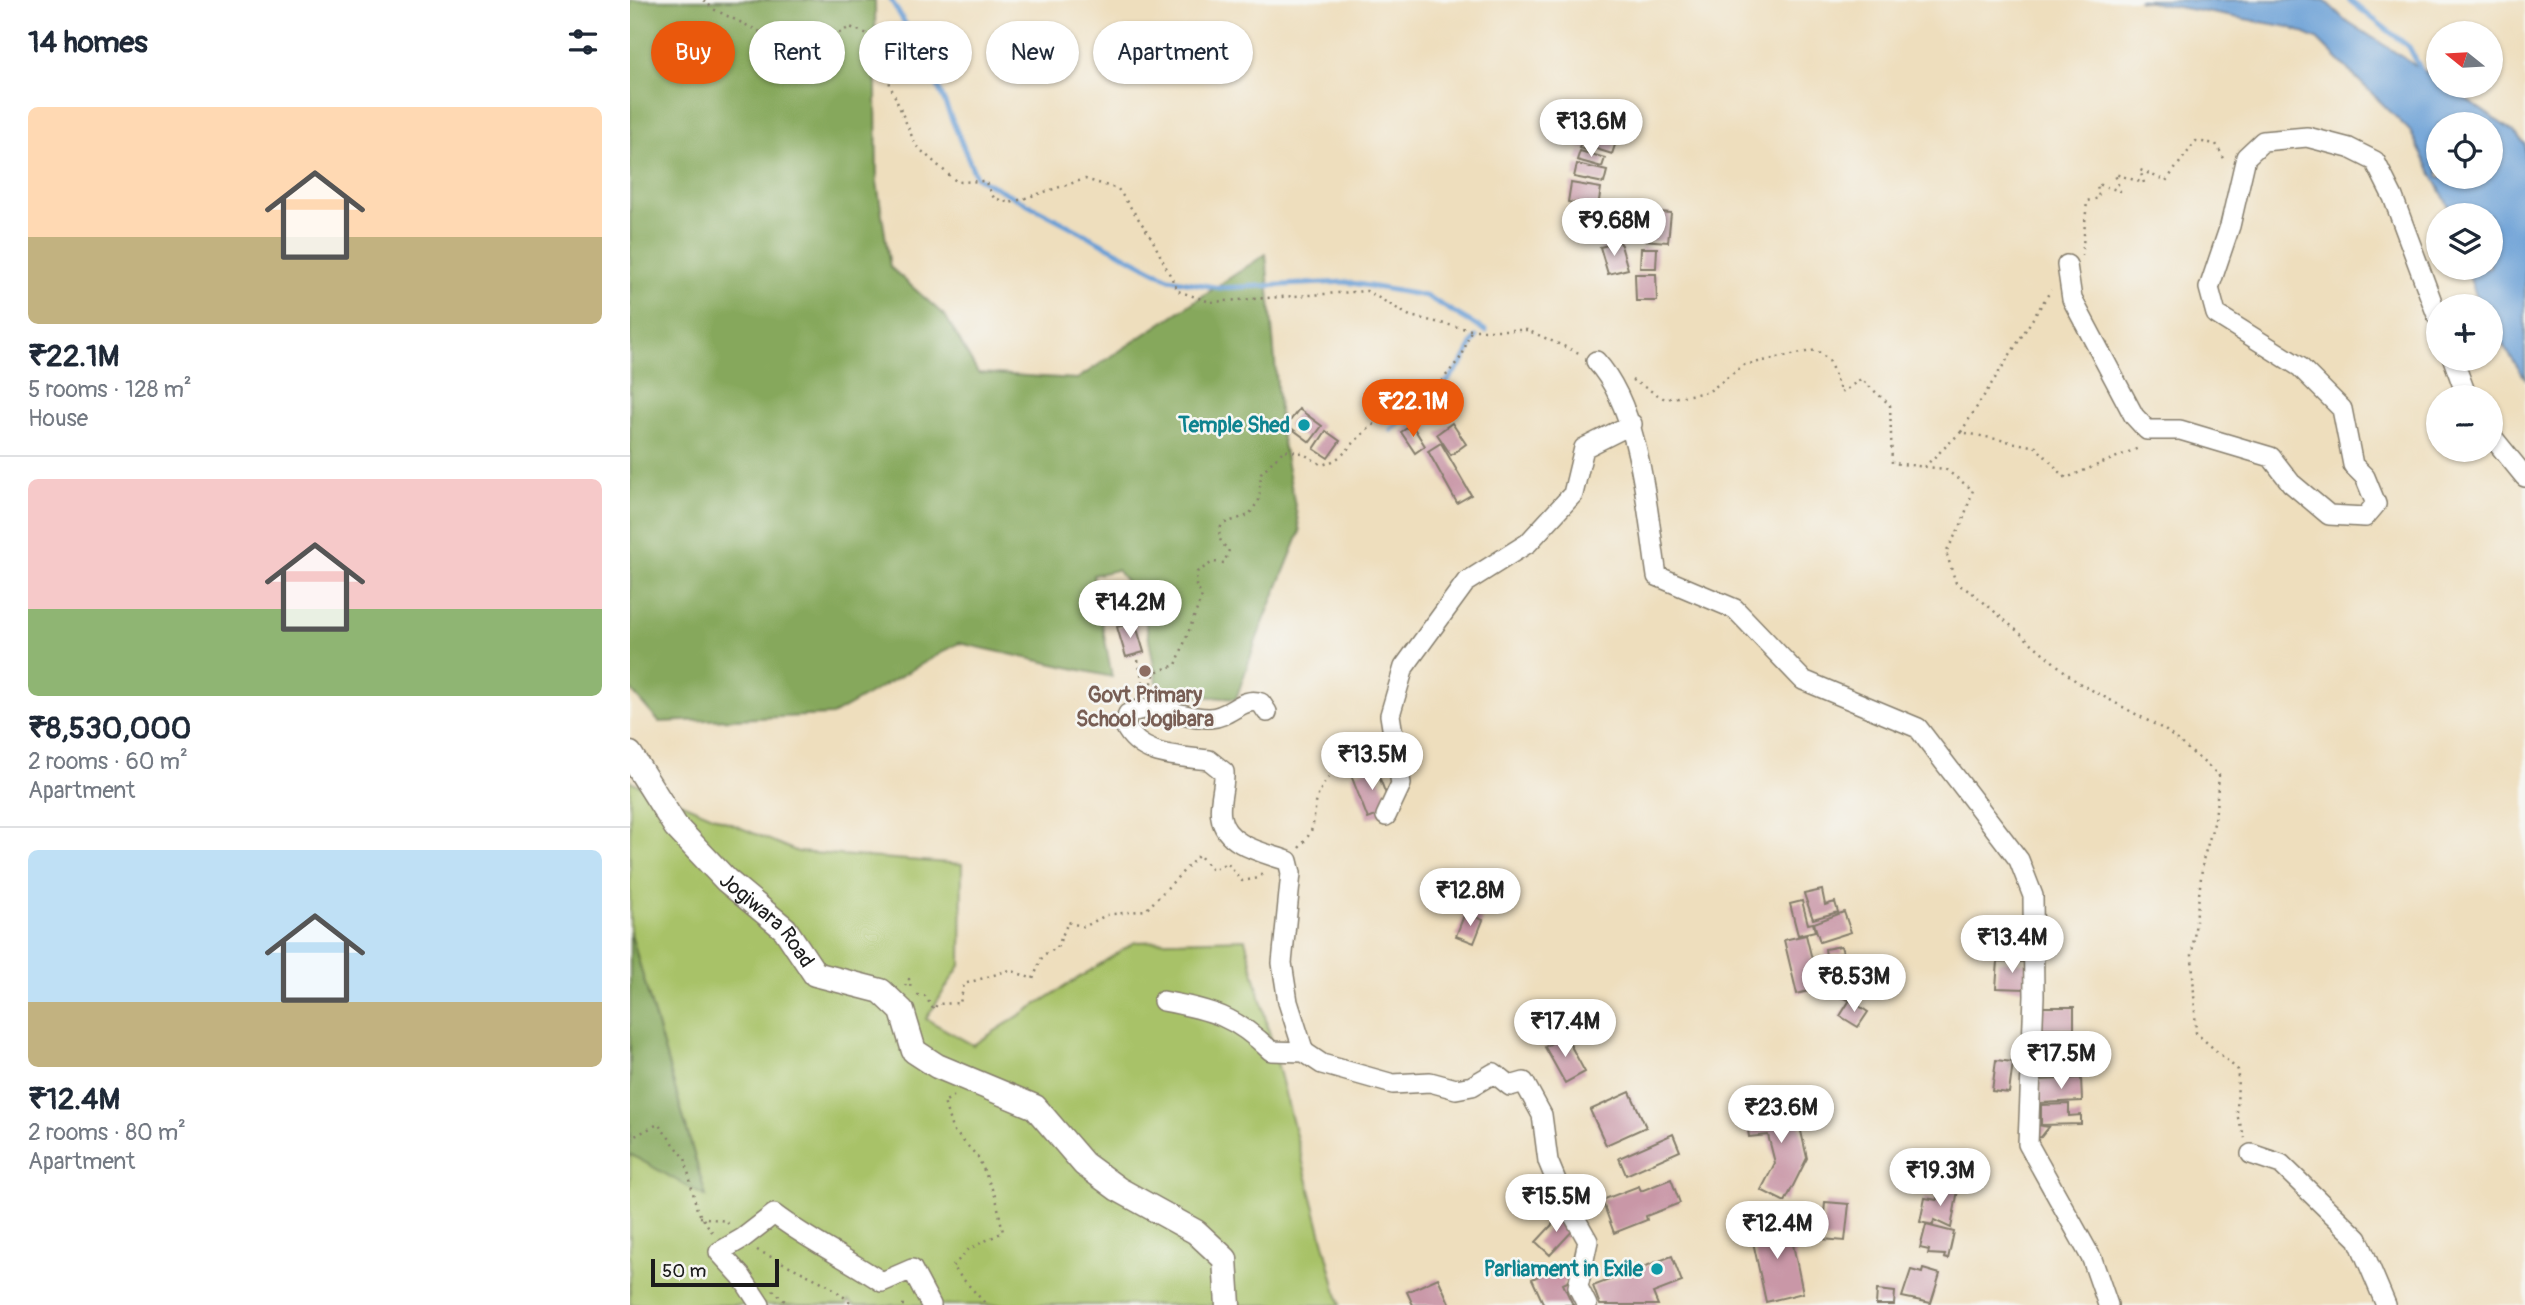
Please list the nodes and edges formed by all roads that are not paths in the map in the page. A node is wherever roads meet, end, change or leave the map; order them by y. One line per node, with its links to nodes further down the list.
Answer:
1 (2067, 265): 2 (street)
2 (2429, 294)
3 (1596, 361): 4 (street)
4 (1632, 424): 9 (street); 17 (street)
5 (2503, 450): 6 (street)
6 (2525, 477)
7 (1267, 712): 11 (street)
8 (630, 754): 15 (street, Jogiwara Road)
9 (1387, 816)
10 (1163, 1001): 11 (street)
11 (1304, 1052): 16 (street)
12 (2251, 1154): 18 (street)
13 (760, 1305): 14 (street)
14 (931, 1305)
15 (1228, 1305)
16 (1587, 1305)
17 (2108, 1305)
18 (2386, 1305)

